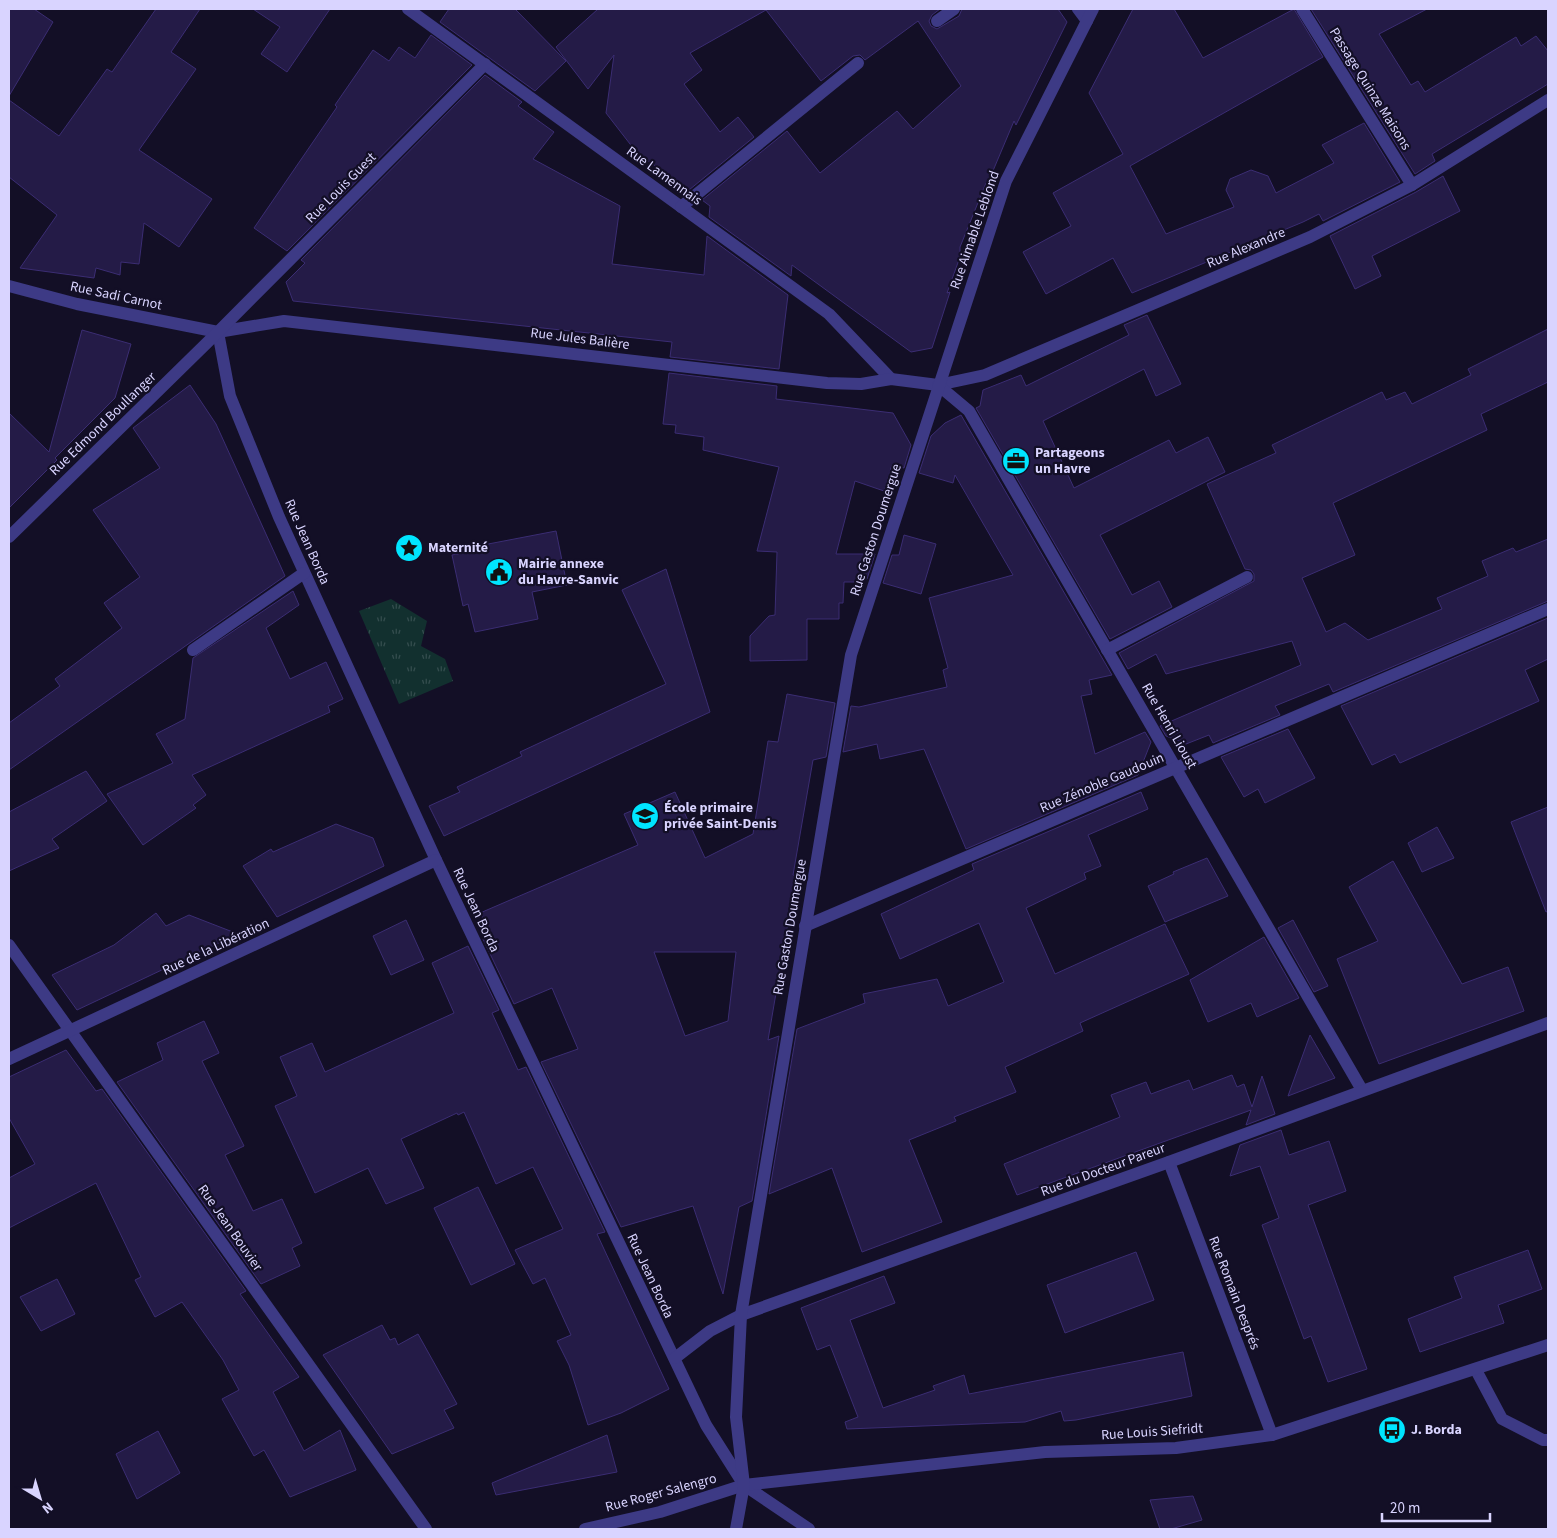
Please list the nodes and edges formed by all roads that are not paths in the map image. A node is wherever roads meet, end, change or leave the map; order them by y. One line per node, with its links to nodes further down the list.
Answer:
1 (408, 9): 9 (street, Rue Lamennais)
2 (954, 9): 6 (street)
3 (1078, 9): 7 (street)
4 (1093, 9): 7 (street, Rue Aimable Leblond)
5 (1302, 9): 11 (street, Passage Quinze Maisons)
6 (937, 21)
7 (1087, 21): 16 (street, Rue Aimable Leblond)
8 (858, 63): 12 (street)
9 (485, 64): 12 (street, Rue Lamennais); 14 (street, Rue Louis Guest)
10 (1548, 100): 11 (street, Rue Alexandre)
11 (1412, 185): 16 (street, Rue Alexandre)
12 (681, 207): 15 (street, Rue Lamennais)
13 (9, 286): 14 (street, Rue Sadi Carnot)
14 (218, 332): 15 (street, Rue Jules Balière); 17 (street, Rue Edmond Boullanger); 18 (street, Rue Jean Borda)
15 (891, 380): 16 (street, Rue Jules Balière)
16 (938, 385): 22 (street, Rue Henri Lioust); 25 (street, Rue Gaston Doumergue)
17 (9, 537)
18 (304, 573): 21 (street); 24 (street, Rue Jean Borda)
19 (1247, 577): 22 (street)
20 (1548, 609): 23 (street, Rue Zénoble Gaudouin)
21 (193, 650)
22 (1107, 650): 23 (street, Rue Henri Lioust)
23 (1175, 768): 25 (street, Rue Zénoble Gaudouin); 30 (street, Rue Henri Lioust)
24 (436, 860): 28 (street, Rue de la Libération); 34 (street, Rue Jean Borda)
25 (805, 926): 32 (street, Rue Gaston Doumergue)
26 (9, 945): 28 (street, Rue Jean Bouvier)
27 (1548, 1023): 30 (street, Rue du Docteur Pareur)
28 (71, 1030): 29 (street, Rue de la Libération); 39 (street, Rue Jean Bouvier)
29 (9, 1059)
30 (1362, 1090): 31 (street, Rue du Docteur Pareur)
31 (1169, 1162): 32 (street, Rue du Docteur Pareur); 36 (street, Rue Romain Després)
32 (741, 1315): 34 (street, Rue du Docteur Pareur); 38 (street, Rue Gaston Doumergue)
33 (1548, 1345): 35 (street, Rue Louis Siefridt)
34 (674, 1358): 38 (street, Rue Jean Borda)
35 (1476, 1370): 36 (street, Rue Louis Siefridt); 37 (street)
36 (1272, 1435): 38 (street, Rue Louis Siefridt)
37 (1548, 1440)
38 (744, 1485): 40 (street, Rue Roger Salengro); 41 (street, Rue Gaston Doumergue); 42 (street)
39 (426, 1529)
40 (584, 1529)
41 (736, 1529)
42 (809, 1529)

